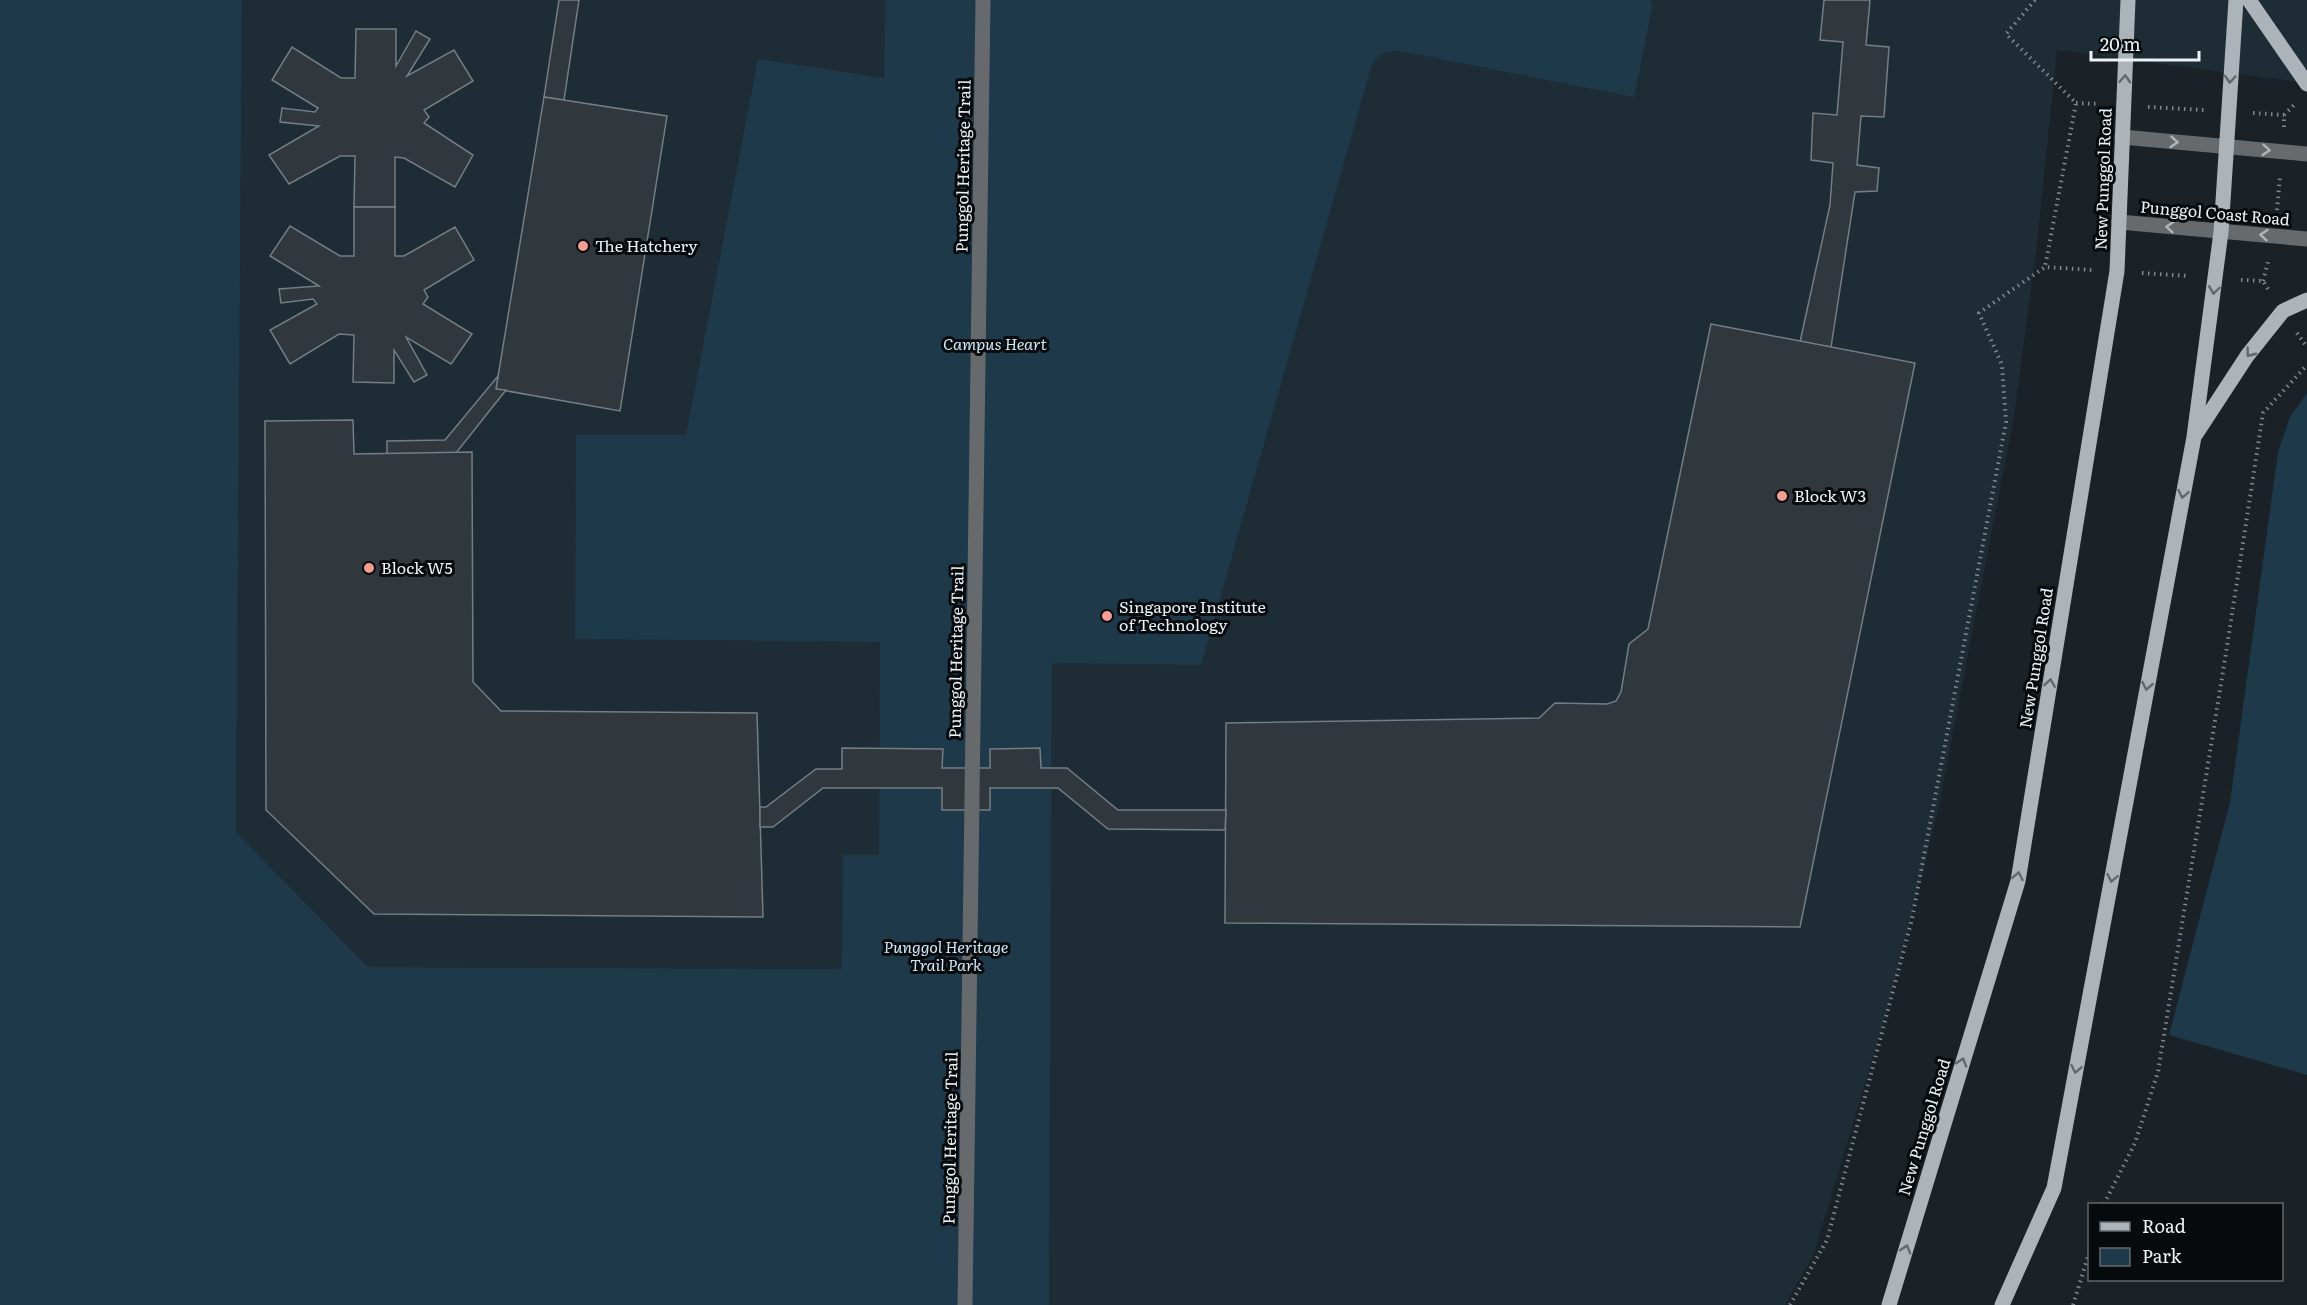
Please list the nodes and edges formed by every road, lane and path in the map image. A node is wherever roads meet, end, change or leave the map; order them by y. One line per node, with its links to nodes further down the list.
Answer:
1 (983, 0): 26 (street, Punggol Heritage Trail)
2 (2035, 0): 8 (path)
3 (2128, 0): 9 (main road, New Punggol Road, one-way to 3)
4 (2236, 0): 10 (main road, one-way to 10)
5 (2249, 0): 6 (main road)
6 (2307, 84)
7 (2299, 99): 11 (path)
8 (2076, 103): 9 (path); 27 (path)
9 (2124, 105): 10 (path); 12 (main road, New Punggol Road)
10 (2228, 111): 11 (path); 13 (main road)
11 (2284, 115): 14 (path)
12 (2122, 137): 13 (street, one-way to 13); 16 (main road, New Punggol Road)
13 (2225, 146): 14 (street, one-way to 14); 17 (main road)
14 (2283, 152): 15 (street); 18 (path)
15 (2307, 154)
16 (2119, 222): 17 (street, Punggol Coast Road, one-way to 16); 28 (main road, New Punggol Road, one-way to 16)
17 (2221, 231): 18 (street, Punggol Coast Road, one-way to 17); 23 (main road, one-way to 23)
18 (2274, 236): 19 (street, Punggol Coast Road); 20 (path)
19 (2307, 239)
20 (2263, 281)
21 (2307, 300): 23 (main road, one-way to 23)
22 (2307, 365): 24 (path)
23 (2194, 437): 29 (main road, one-way to 29)
24 (2105, 1203)
25 (2088, 1256): 30 (path)
26 (965, 1305)
27 (1790, 1305)
28 (1888, 1305)
29 (2002, 1305)
30 (2073, 1305)

